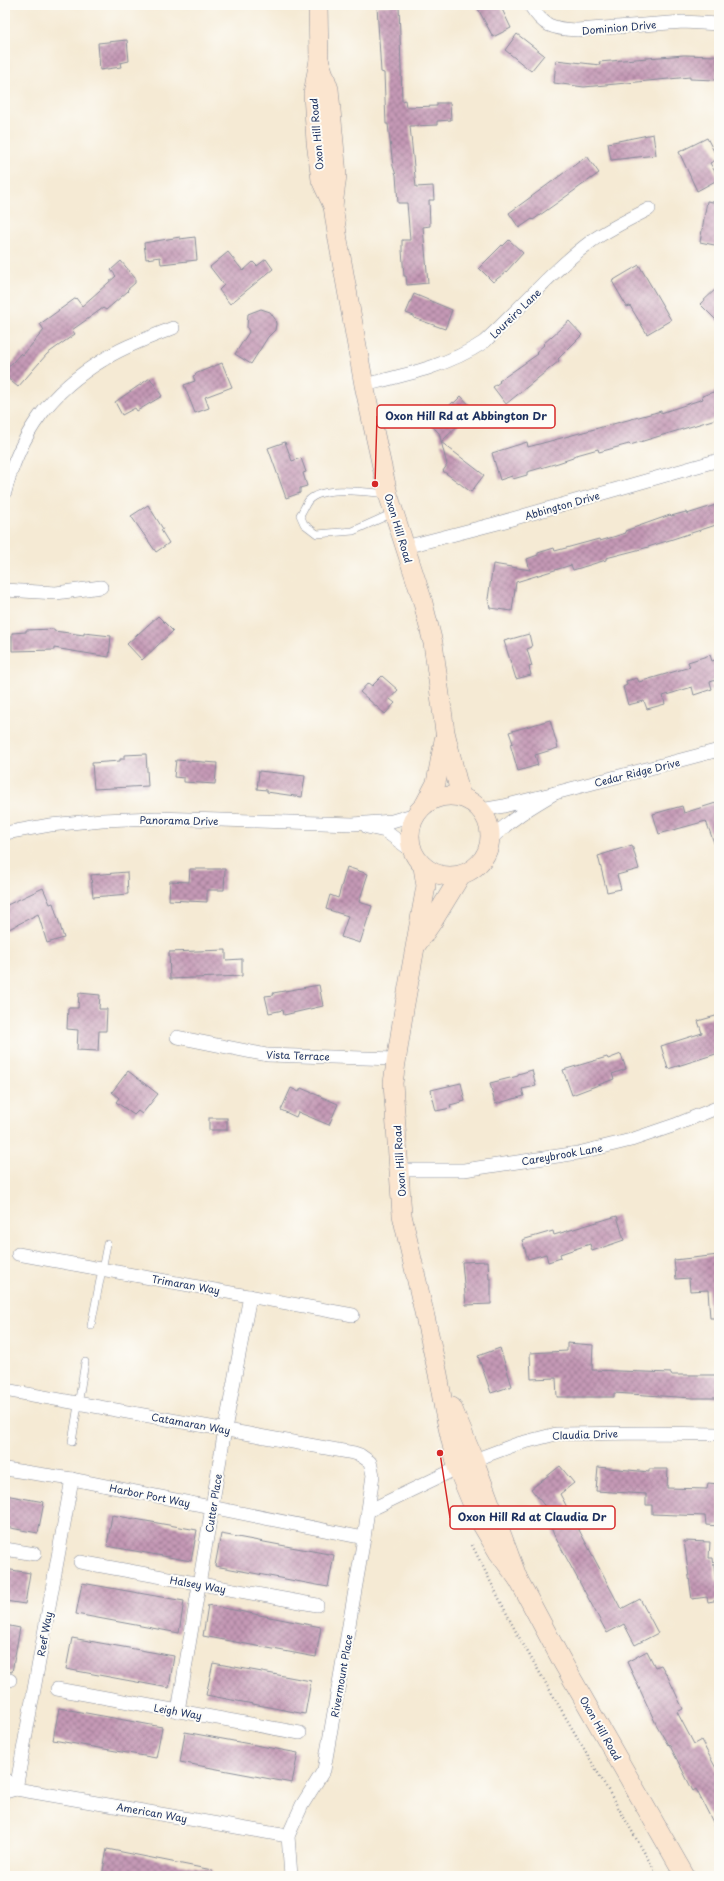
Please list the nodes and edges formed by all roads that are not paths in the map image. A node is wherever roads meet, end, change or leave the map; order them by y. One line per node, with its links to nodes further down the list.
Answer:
1 (318, 5): 6 (main road, Oxon Hill Road)
2 (530, 5): 3 (street, Dominion Drive)
3 (719, 24)
4 (649, 209): 6 (street, Loureiro Lane)
5 (173, 328): 8 (street)
6 (364, 385): 9 (main road, Oxon Hill Road)
7 (719, 460): 11 (street, Abbington Drive)
8 (5, 492)
9 (388, 494): 10 (main road, Oxon Hill Road); 10 (lane)
10 (394, 513): 11 (main road, Oxon Hill Road)
11 (405, 547): 14 (main road, Oxon Hill Road)
12 (101, 588): 13 (street)
13 (5, 590)
14 (445, 732): 17 (main road, Oxon Hill Road); 18 (main road, Oxon Hill Road)
15 (719, 750): 16 (street, Cedar Ridge Drive)
16 (555, 793): 19 (street, Cedar Ridge Drive); 22 (street, Cedar Ridge Drive)
17 (461, 797): 18 (main road); 19 (main road)
18 (420, 809): 20 (street, Panorama Drive); 23 (main road)
19 (481, 810): 22 (main road)
20 (353, 824): 21 (street, Panorama Drive); 23 (street, Panorama Drive)
21 (5, 832)
22 (490, 840): 25 (main road)
23 (412, 851): 24 (main road)
24 (423, 867): 25 (main road); 26 (main road, Oxon Hill Road)
25 (461, 875): 26 (main road, Oxon Hill Road)
26 (415, 947): 28 (main road, Oxon Hill Road)
27 (177, 1038): 28 (street, Vista Terrace)
28 (396, 1058): 30 (main road, Oxon Hill Road)
29 (719, 1107): 30 (street, Careybrook Lane)
30 (400, 1170): 43 (main road, Oxon Hill Road)
31 (107, 1244): 33 (lane)
32 (18, 1254): 33 (street, Trimaran Way)
33 (102, 1269): 34 (street, Trimaran Way); 36 (lane)
34 (250, 1296): 35 (street, Trimaran Way); 40 (street, Cutter Place)
35 (353, 1315)
36 (92, 1326)
37 (85, 1362): 39 (lane)
38 (5, 1390): 39 (street, Catamaran Way)
39 (79, 1403): 40 (street, Catamaran Way); 42 (lane)
40 (225, 1429): 44 (street, Catamaran Way); 47 (street, Cutter Place)
41 (719, 1434): 43 (street, Claudia Drive)
42 (72, 1442)
43 (466, 1464): 48 (street, Claudia Drive); 62 (main road, Oxon Hill Road)
44 (372, 1468): 48 (street, Rivermount Place)
45 (5, 1469): 46 (street, Harbor Port Way)
46 (72, 1480): 47 (street, Harbor Port Way); 59 (street, Reef Way)
47 (213, 1507): 49 (street, Harbor Port Way); 53 (street, Cutter Place)
48 (368, 1511): 49 (street, Rivermount Place)
49 (364, 1538): 60 (street, Rivermount Place)
50 (5, 1549): 51 (street)
51 (35, 1554)
52 (80, 1562): 53 (street, Halsey Way)
53 (200, 1584): 54 (street, Halsey Way); 56 (street, Cutter Place)
54 (317, 1605)
55 (57, 1688): 56 (street, Leigh Way)
56 (178, 1711): 57 (street, Leigh Way)
57 (300, 1733)
58 (5, 1779): 59 (street)
59 (11, 1790): 60 (street, American Way)
60 (288, 1836): 61 (street, Rivermount Place)
61 (291, 1876)
62 (685, 1876)

